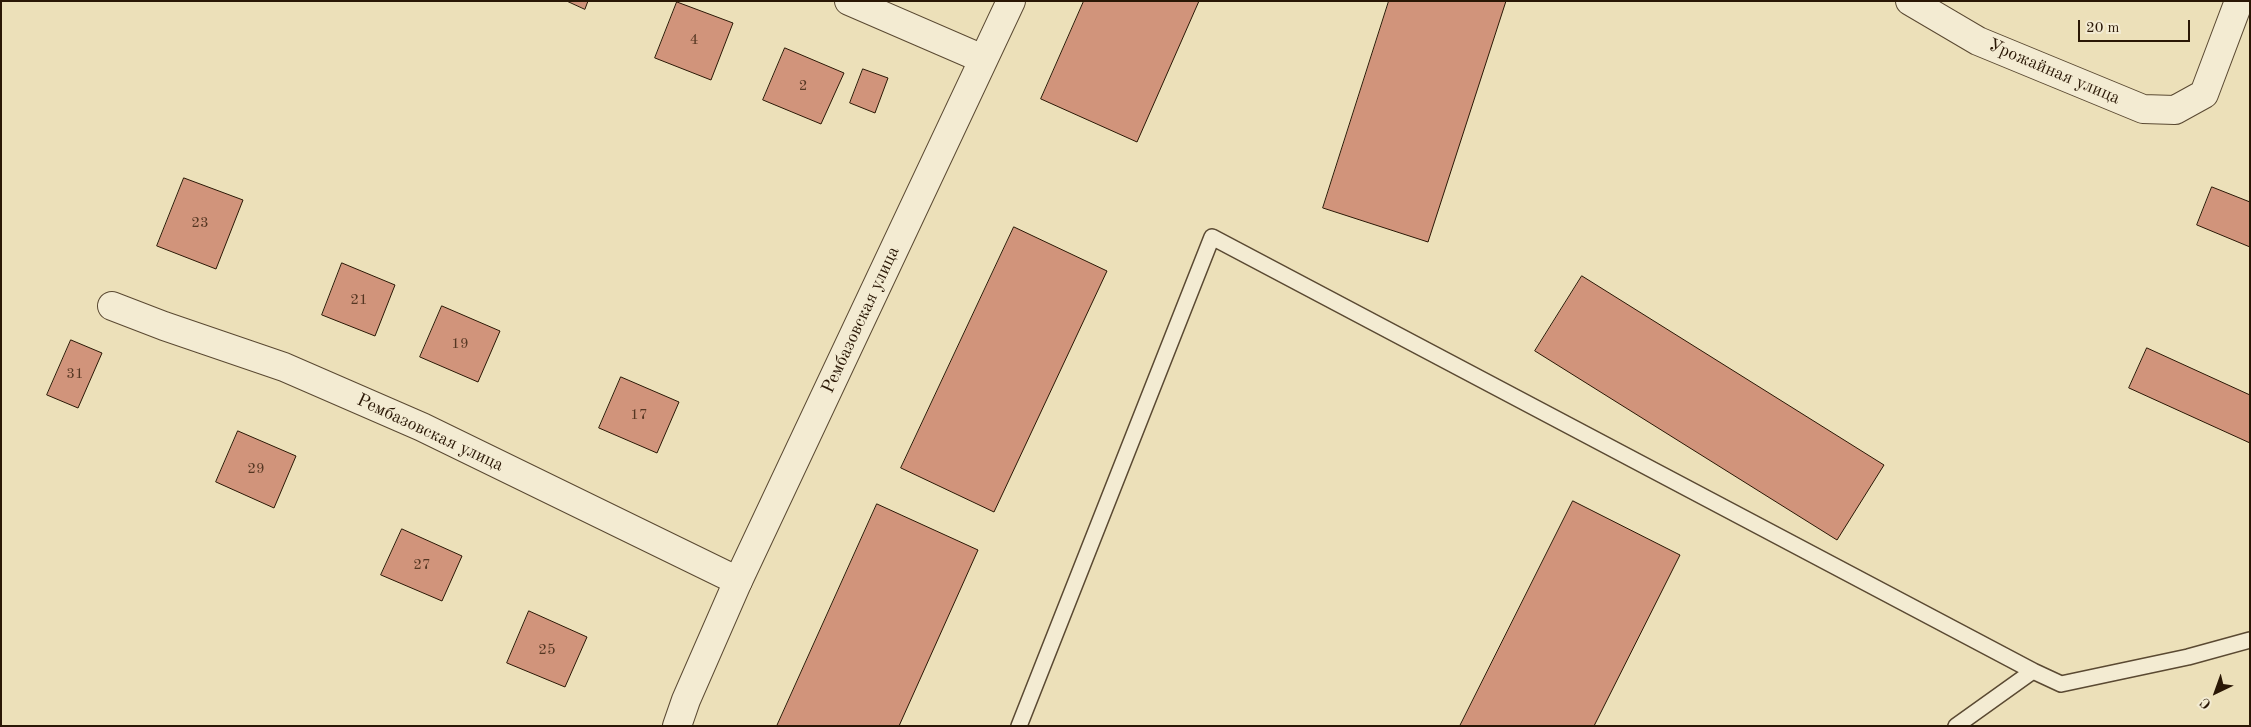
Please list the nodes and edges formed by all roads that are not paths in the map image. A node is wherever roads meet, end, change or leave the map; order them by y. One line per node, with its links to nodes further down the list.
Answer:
1 (850, 1): 5 (street)
2 (1011, 1): 5 (street, Рембазовская улица)
3 (1910, 1): 4 (street, Урожайная улица)
4 (2239, 1)
5 (984, 59): 7 (street, Рембазовская улица)
6 (112, 306): 7 (street, Рембазовская улица)
7 (738, 581): 10 (street, Рембазовская улица)
8 (2250, 640): 9 (lane)
9 (2033, 671): 11 (lane); 12 (lane)
10 (677, 726)
11 (1018, 726)
12 (1956, 726)

